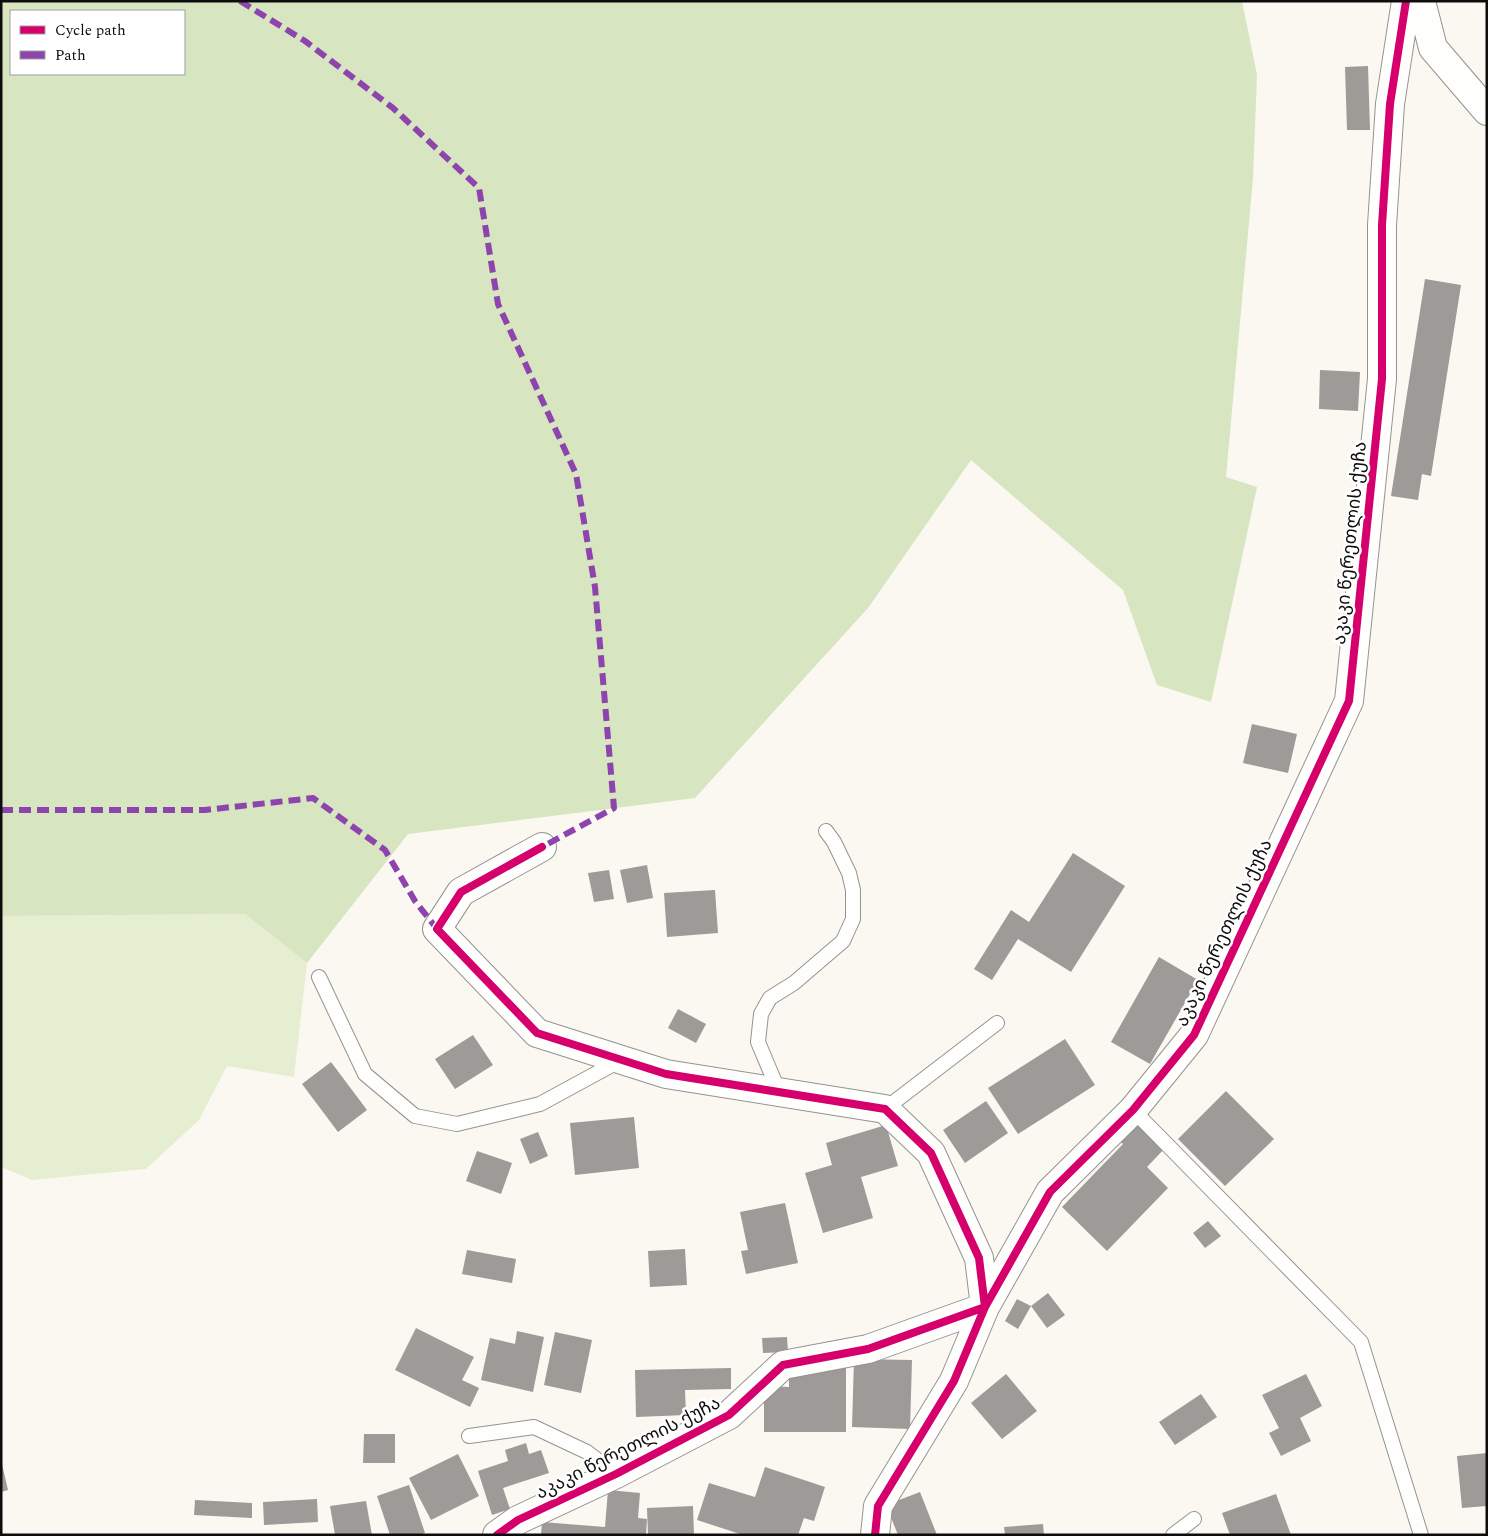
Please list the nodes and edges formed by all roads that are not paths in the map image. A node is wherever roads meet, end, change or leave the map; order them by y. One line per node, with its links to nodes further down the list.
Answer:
1 (1406, 1): 11 (street, აკაკი წერეთლის ქუჩა)
2 (1421, 1): 3 (street)
3 (1487, 111)
4 (826, 831): 9 (lane)
5 (542, 847): 8 (street)
6 (319, 977): 8 (lane)
7 (998, 1023): 10 (lane)
8 (622, 1060): 9 (street)
9 (779, 1092): 10 (street)
10 (885, 1109): 12 (street)
11 (1133, 1110): 12 (street, აკაკი წერეთლის ქუჩა); 19 (lane)
12 (985, 1308): 14 (street, აკაკი წერეთლის ქუჩა); 17 (street)
13 (469, 1436): 14 (lane)
14 (616, 1474): 16 (street, აკაკი წერეთლის ქუჩა)
15 (1194, 1519): 18 (lane)
16 (497, 1535)
17 (875, 1535)
18 (1174, 1535)
19 (1421, 1535)

